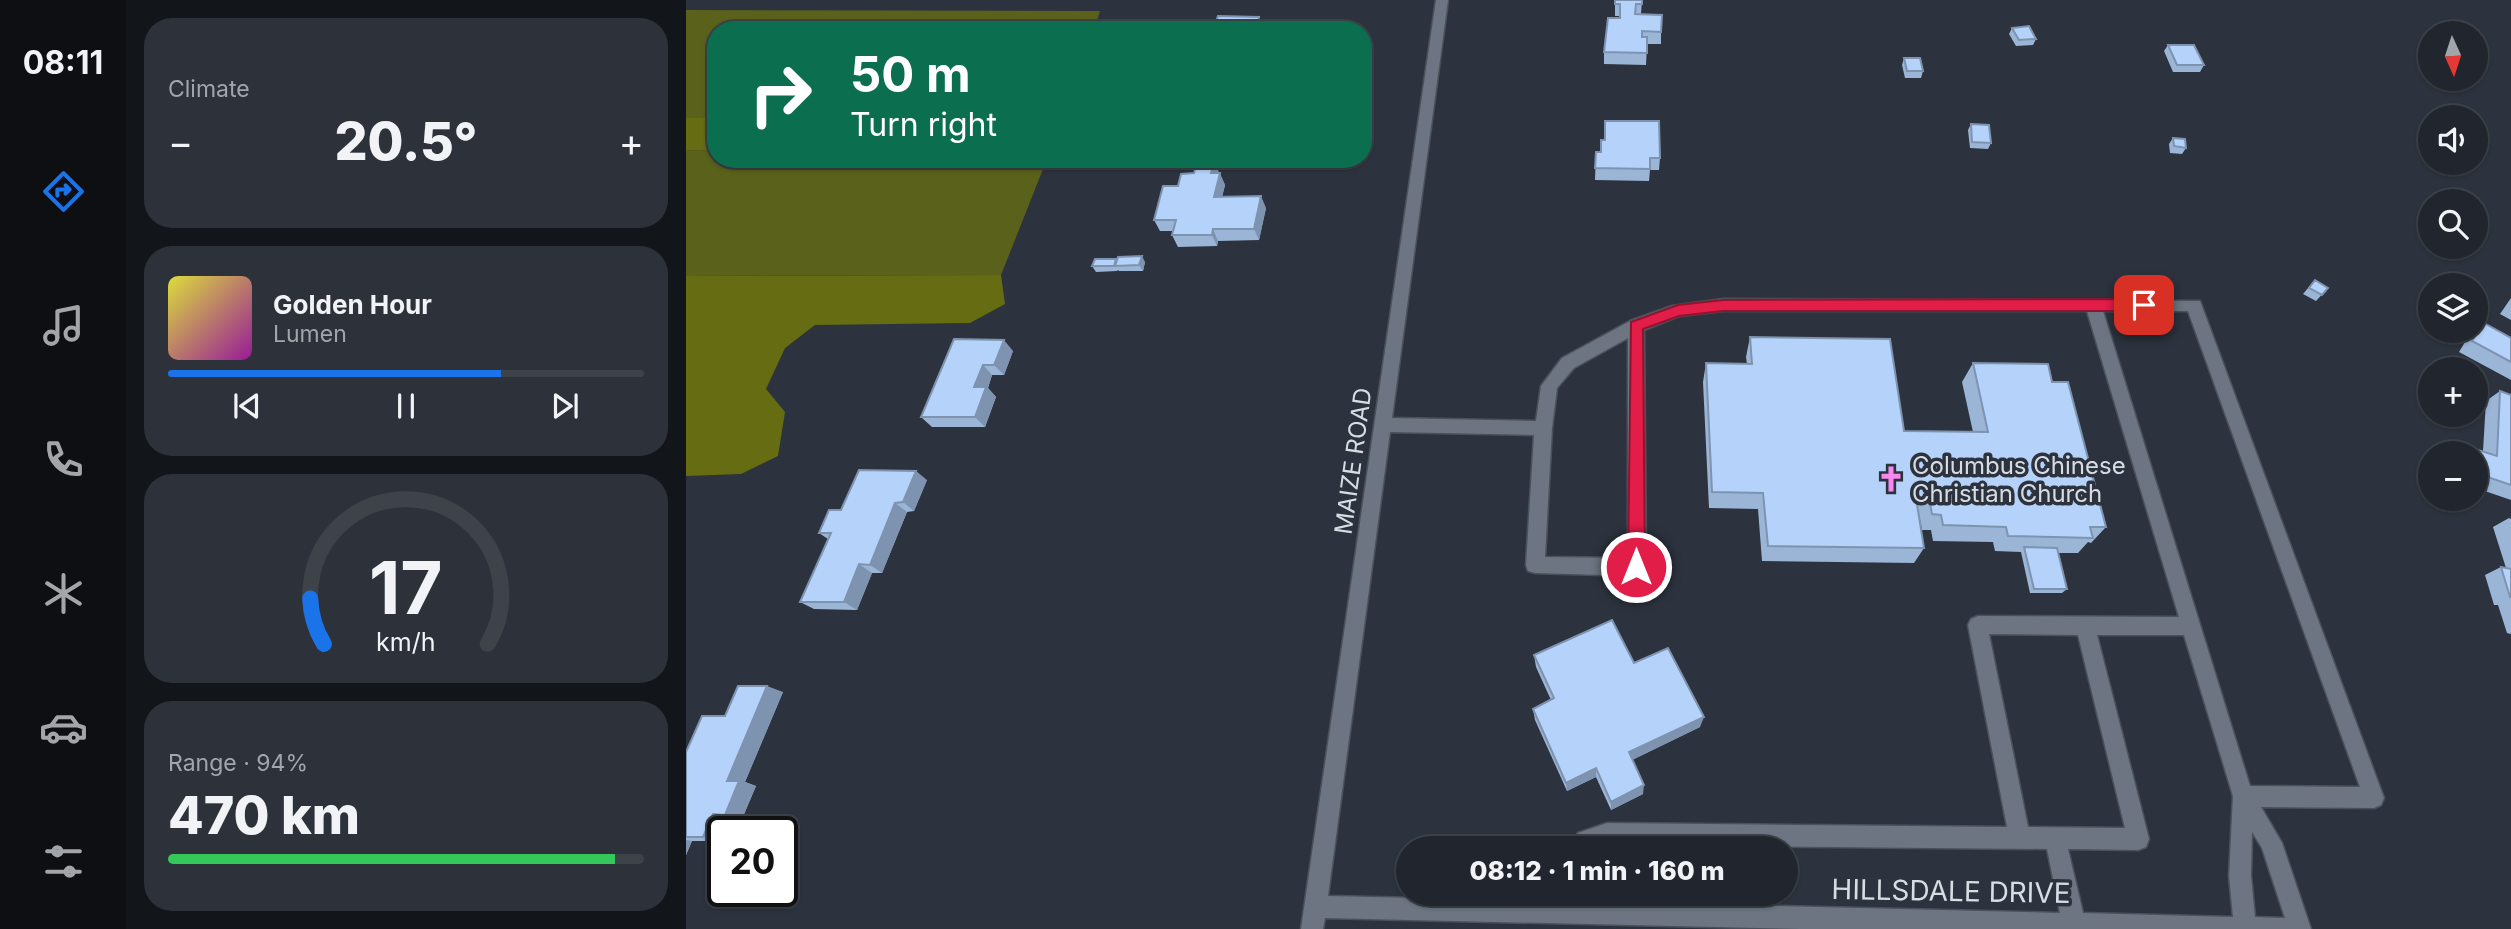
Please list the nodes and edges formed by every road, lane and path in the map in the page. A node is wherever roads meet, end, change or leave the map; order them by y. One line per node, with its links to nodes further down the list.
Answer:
1 (1442, 0): 4 (street, MAIZE ROAD)
2 (2093, 305): 3 (street); 7 (street); 8 (street)
3 (1636, 326): 5 (street); 5 (street)
4 (1383, 425): 5 (street); 16 (street, MAIZE ROAD)
5 (1543, 428)
6 (2085, 626): 7 (street); 11 (street); 12 (street)
7 (2192, 626): 8 (street)
8 (2243, 796): 18 (street); 20 (street)
9 (1601, 836): 10 (street)
10 (1636, 836)
11 (2020, 838): 12 (street); 13 (street)
12 (2055, 838): 17 (street)
13 (1798, 841)
14 (1500, 906): 16 (street, HILLSDALE DRIVE)
15 (1745, 906): 17 (street, HILLSDALE DRIVE)
16 (1314, 918)
17 (2074, 924): 18 (street, HILLSDALE DRIVE)
18 (2245, 928): 19 (street, HILLSDALE DRIVE)
19 (2291, 929)
20 (2300, 929)

